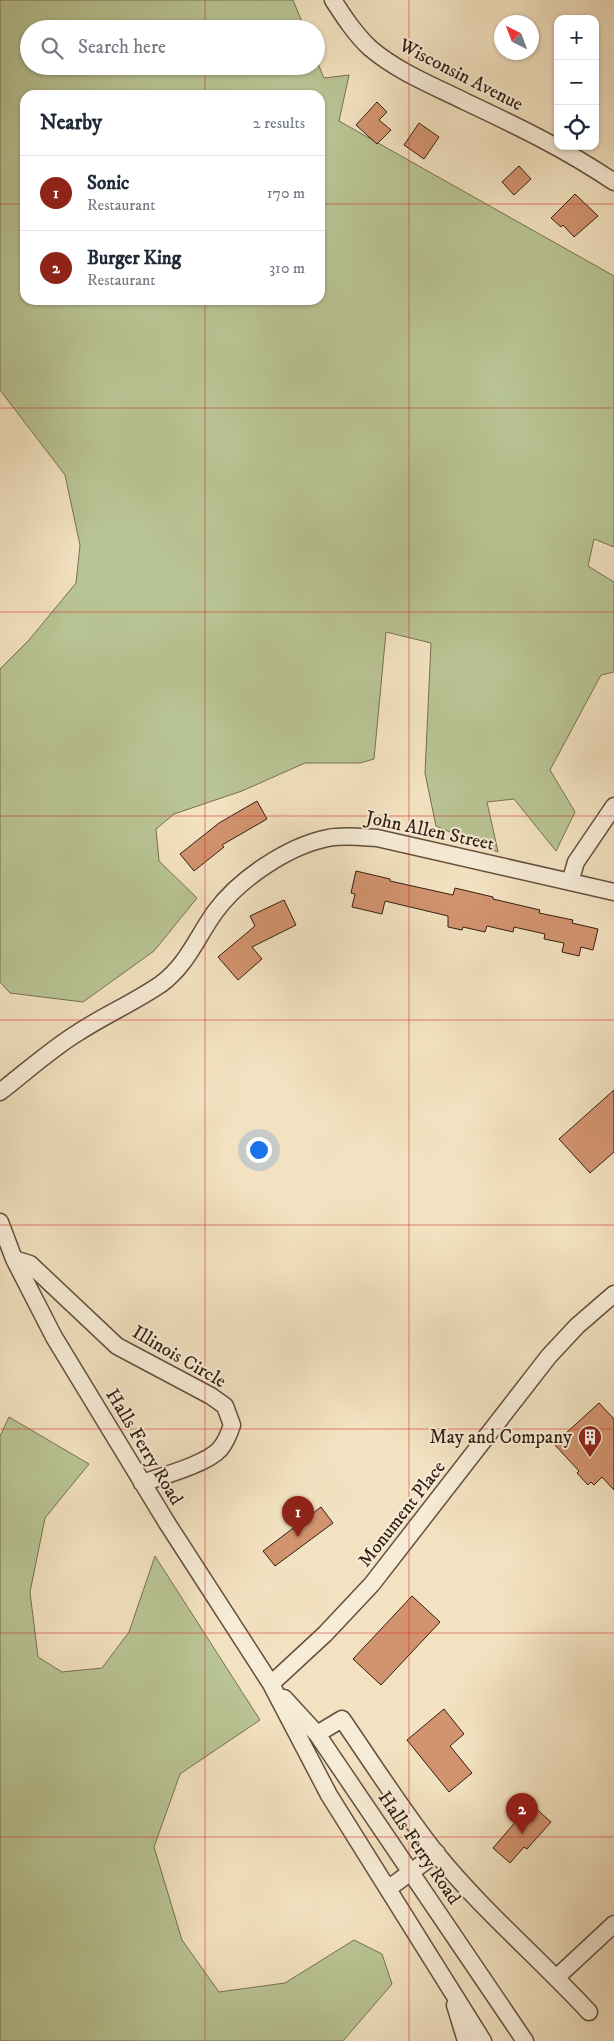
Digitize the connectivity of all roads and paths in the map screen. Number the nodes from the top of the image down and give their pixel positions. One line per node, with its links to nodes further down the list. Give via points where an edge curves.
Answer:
1 (333, 0): 2 (street, Wisconsin Avenue, via 355,32 390,63 530,133)
2 (614, 182)
3 (614, 806): 4 (street, via 576,862)
4 (570, 882): 5 (street, John Allen Street); 6 (street, John Allen Street, via 377,838 328,838 302,846 252,875 233,892 215,912 183,964 161,984 77,1033)
5 (614, 892)
6 (0, 1092)
7 (0, 1222): 8 (street, Halls Ferry Road)
8 (14, 1259): 10 (street, Halls Ferry Road, via 54,1337); 10 (street, Illinois Circle, via 30,1264 117,1346 225,1406 232,1425 219,1450 197,1463)
9 (614, 1294): 11 (street, Monument Place, via 549,1356 372,1584)
10 (142, 1483): 11 (street, Halls Ferry Road)
11 (271, 1684): 12 (street, Halls Ferry Road); 15 (street, Halls Ferry Road, via 329,1795)
12 (317, 1734): 13 (street, via 342,1719); 14 (street, Halls Ferry Road)
13 (437, 1853): 14 (street); 17 (street, via 469,1890)
14 (411, 1873): 15 (street); 22 (street, Halls Ferry Road)
15 (389, 1888): 18 (street, Halls Ferry Road)
16 (614, 1924): 17 (street)
17 (557, 1977): 19 (street)
18 (450, 1988): 20 (street); 21 (street, Halls Ferry Road)
19 (589, 2012)
20 (466, 2041)
21 (483, 2041)
22 (525, 2041)

